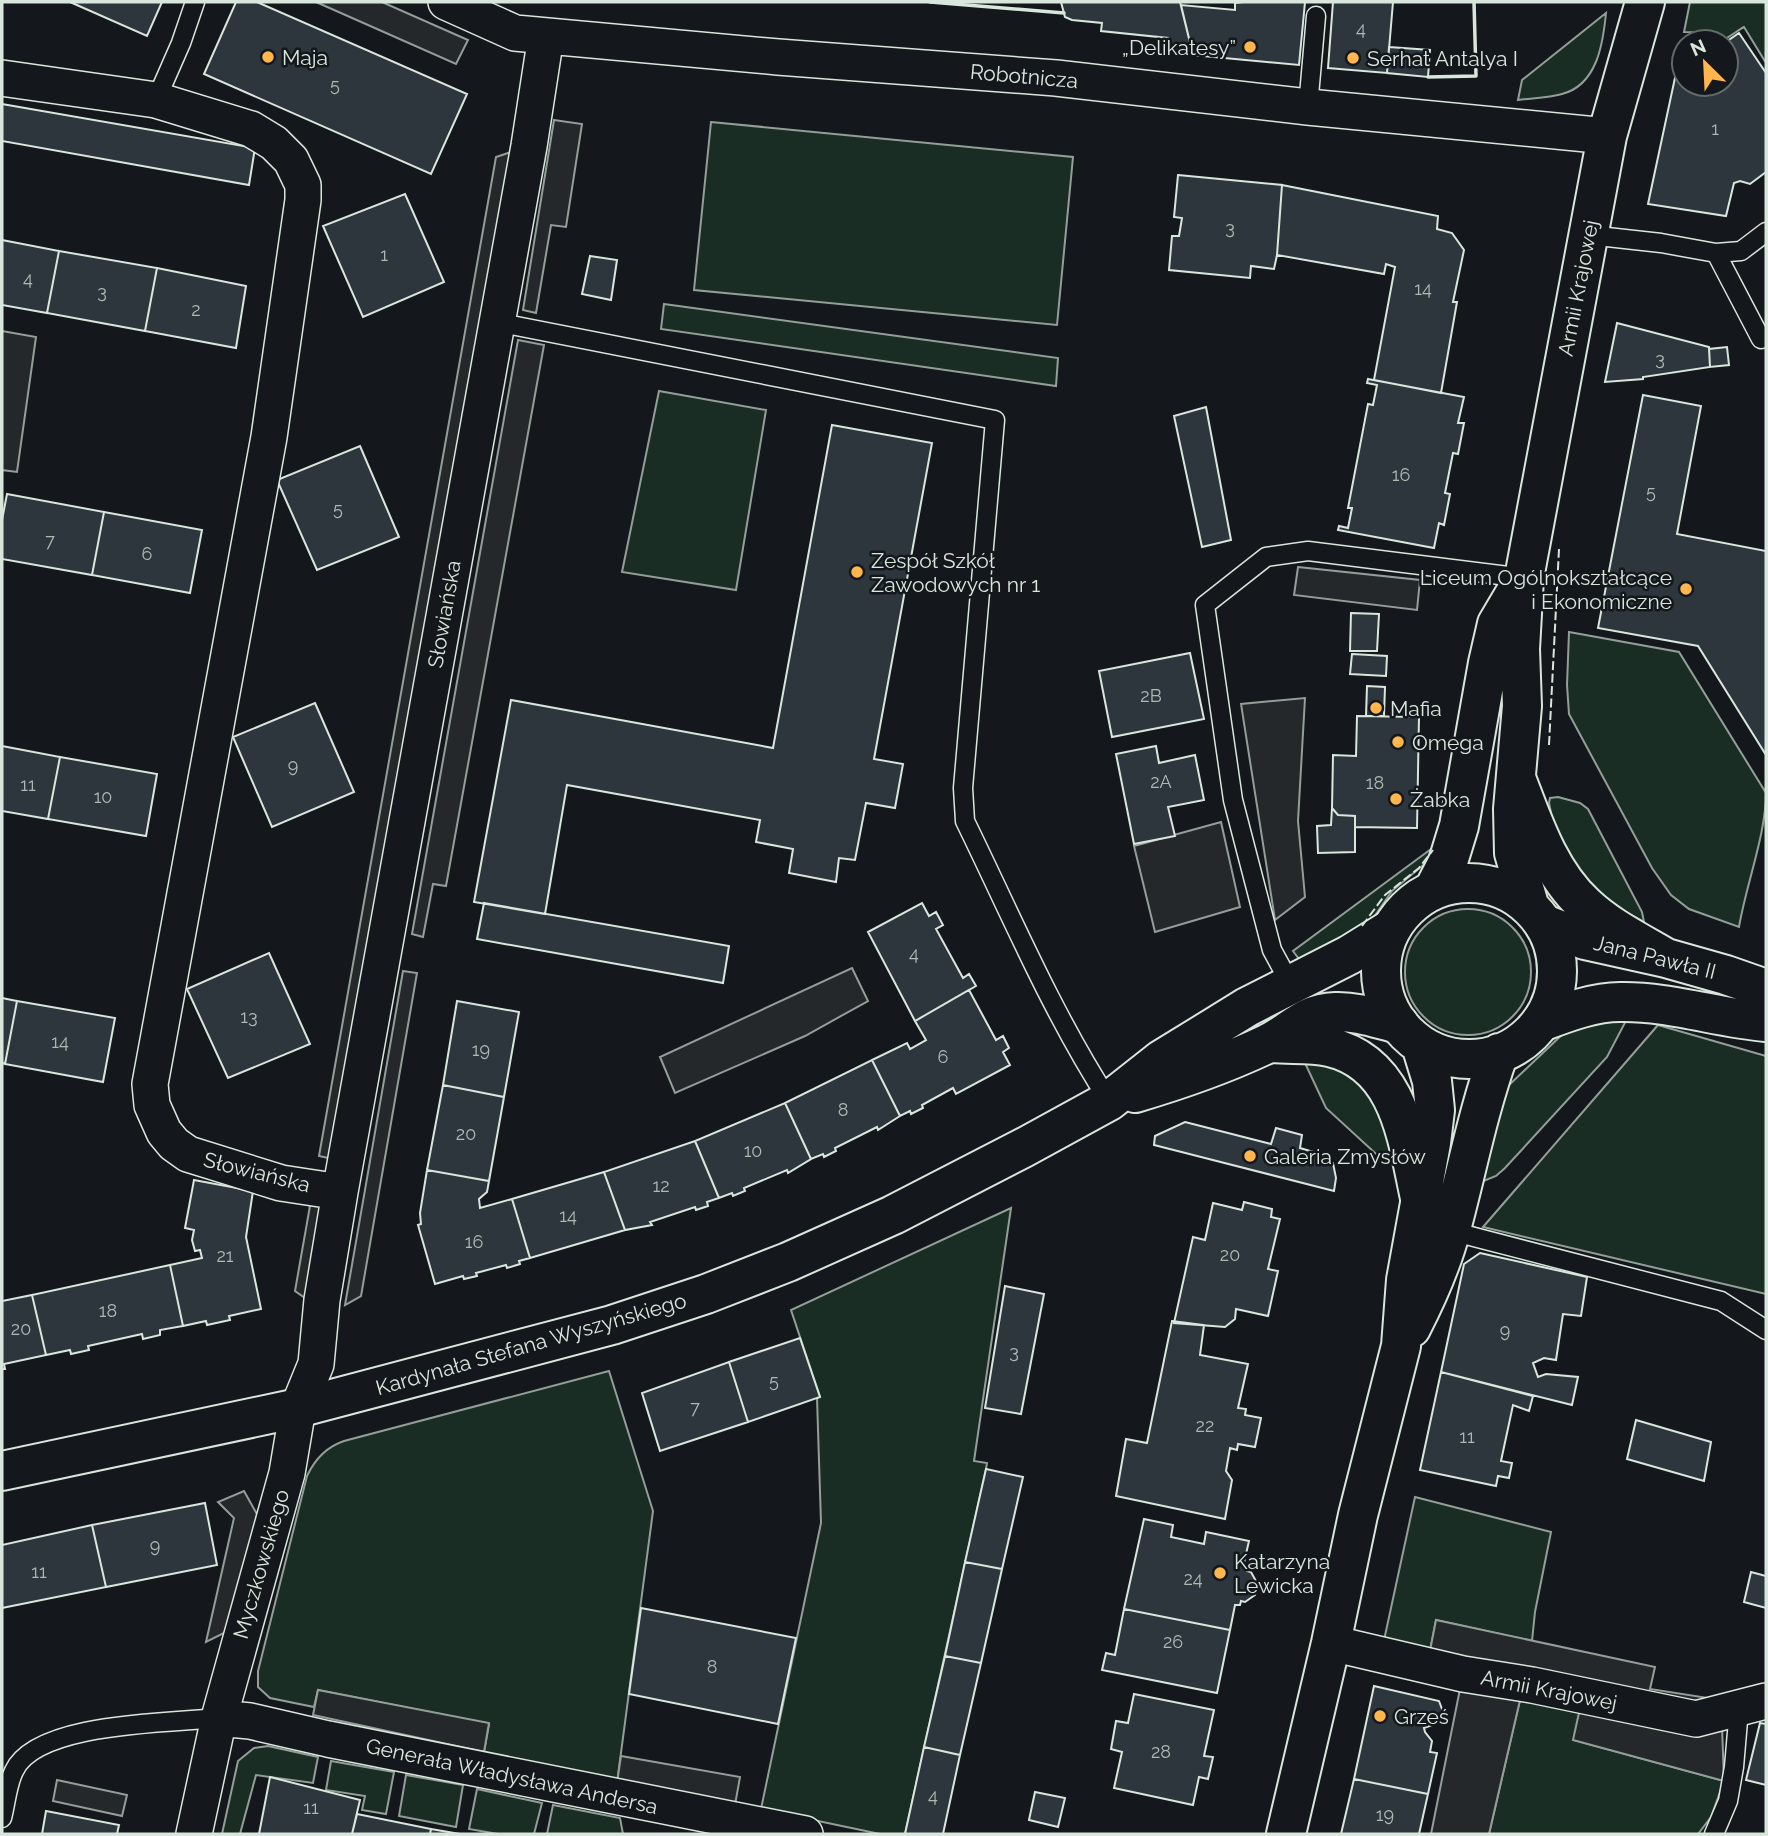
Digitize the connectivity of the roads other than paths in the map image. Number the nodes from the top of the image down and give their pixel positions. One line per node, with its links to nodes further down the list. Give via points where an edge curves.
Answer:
1 (195, 2): 7 (lane)
2 (446, 2): 5 (street, Robotnicza, via 515,33)
3 (1645, 2): 9 (main road, Armii Krajowej)
4 (1316, 16): 8 (lane)
5 (546, 36): 8 (street, Robotnicza, via 1044,77); 13 (street, Słowiańska)
6 (2, 78): 7 (street)
7 (156, 100): 29 (street, Słowiańska, via 251,129 274,144 291,160 303,185 303,200 270,437 150,1084 152,1105 164,1132 188,1154 281,1183)
8 (1308, 107): 9 (street, Robotnicza)
9 (1607, 136): 11 (main road, Armii Krajowej)
10 (1766, 232): 12 (lane, via 1741,251)
11 (1589, 234): 12 (lane); 15 (main road, Armii Krajowej)
12 (1716, 253): 14 (lane)
13 (496, 322): 28 (lane, via 995,419 963,788 965,821 1058,1011); 29 (street, Słowiańska)
14 (1761, 339)
15 (1524, 578): 16 (main road, Armii Krajowej); 17 (main road, Armii Krajowej, via 1497,624 1459,826); 21 (lane, via 1308,551 1266,556 1205,605 1233,800 1272,950)
16 (1516, 778): 18 (main road, Armii Krajowej, via 1514,853); 20 (main road, via 1537,833 1567,886 1595,914)
17 (1434, 889): 18 (main road, via 1484,883 1508,891); 19 (main road, via 1417,899)
18 (1536, 915): 20 (main road, Jana Pawła II, via 1585,940); 23 (main road, via 1555,953 1556,984)
19 (1391, 929): 21 (main road, Kardynała Stefana Wyszyńskiego); 25 (main road, via 1382,953 1381,978 1387,1003)
20 (1666, 958): 22 (main road, Jana Pawła II)
21 (1290, 983): 28 (main road, Kardynała Stefana Wyszyńskiego, via 1161,1060)
22 (1766, 989)
23 (1541, 1022): 24 (main road, Jana Pawła II, via 1618,1002); 27 (main road, via 1522,1041)
24 (1766, 1022)
25 (1410, 1034): 26 (main road, Kardynała Stefana Wyszyńskiego, via 1357,1014 1333,1012 1306,1018); 27 (main road, via 1439,1054 1479,1058); 30 (main road, via 1432,1082 1435,1110)
26 (1270, 1043): 28 (main road, Kardynała Stefana Wyszyńskiego); 30 (main road, via 1329,1047 1351,1055 1378,1075 1404,1123)
27 (1499, 1053): 31 (main road)
28 (1109, 1101): 34 (main road, Kardynała Stefana Wyszyńskiego, via 893,1215 706,1294 612,1325)
29 (340, 1192): 34 (street, Słowiańska, via 316,1364)
30 (1420, 1198): 33 (main road, via 1406,1280)
31 (1451, 1231): 32 (lane, via 1721,1301); 33 (main road)
32 (1766, 1330)
33 (1402, 1346): 36 (main road, via 1358,1515)
34 (298, 1408): 35 (main road, Kardynała Stefana Wyszyńskiego); 38 (street, Myczkowskiego, via 287,1473)
35 (2, 1471)
36 (1331, 1643): 37 (street, Armii Krajowej, via 1463,1674 1696,1718); 42 (main road)
37 (1753, 1705): 43 (lane, via 1728,1801)
38 (219, 1718): 39 (lane, via 103,1729 56,1739 31,1750 14,1769); 40 (street, Myczkowskiego); 41 (street, Generała Władysława Andersa)
39 (2, 1818)
40 (194, 1834)
41 (806, 1834)
42 (1286, 1834)
43 (1714, 1834)

